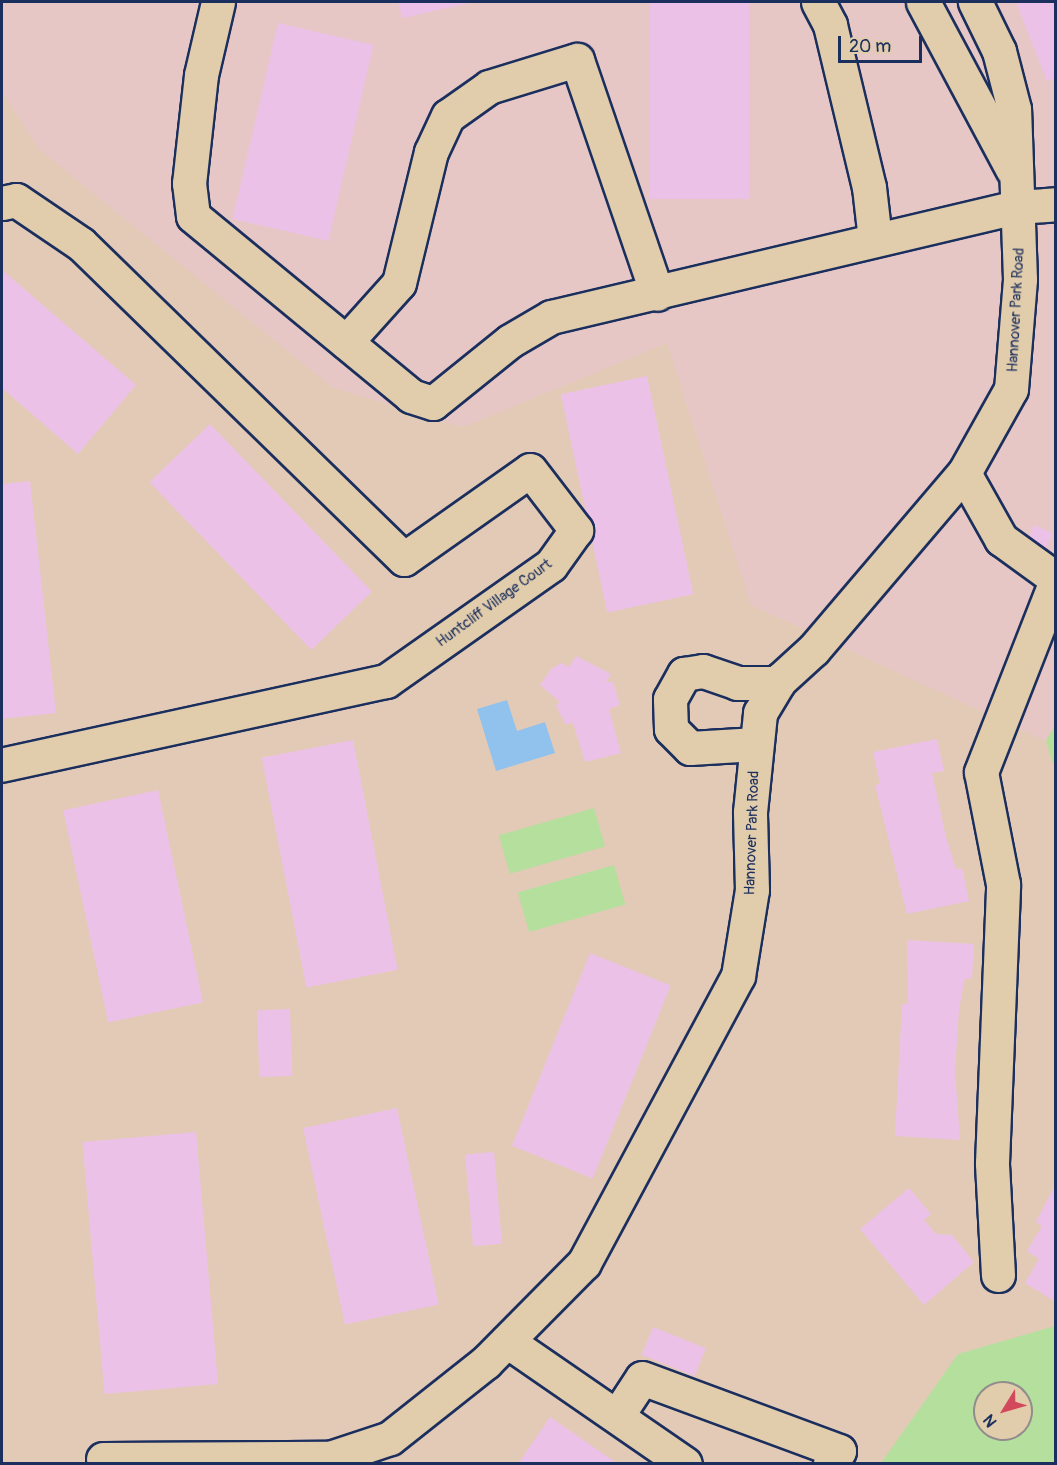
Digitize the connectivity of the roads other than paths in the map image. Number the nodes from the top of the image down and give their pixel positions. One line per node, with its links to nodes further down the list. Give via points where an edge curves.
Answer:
1 (218, 2): 11 (street, via 201,75 189,183 193,216)
2 (818, 2): 9 (street, via 841,71 869,187)
3 (923, 2): 5 (street, Hannover Park Road)
4 (975, 2): 5 (street, Hannover Park Road, via 1008,79 1014,110)
5 (1012, 169): 8 (street, Hannover Park Road)
6 (2, 203): 16 (street, Huntcliff Village Court, via 16,200 81,244 404,559 530,470 576,531 551,565 386,681)
7 (1056, 204): 8 (street)
8 (1017, 207): 9 (street); 12 (street, Hannover Park Road, via 1020,279 1011,389)
9 (875, 240): 10 (street)
10 (657, 294): 11 (street, via 551,318 510,341 433,403 411,396); 11 (street, via 577,60 489,87 448,116 431,152 399,283)
11 (346, 342)
12 (964, 473): 13 (street, via 1001,539); 14 (street, Hannover Park Road, via 814,649)
13 (1056, 580): 17 (street, via 981,772 1003,884 992,1163)
14 (778, 683): 15 (street, Hannover Park Road, via 760,713); 15 (street, via 737,683 684,674 670,699 671,729 690,748)
15 (756, 744): 18 (street, Hannover Park Road, via 750,812 752,890 738,976 584,1263)
16 (2, 765)
17 (998, 1275)
18 (497, 1352): 19 (street); 20 (street, Hannover Park Road, via 390,1438 330,1458)
19 (617, 1416): 21 (street); 22 (street, via 642,1378 839,1451)
20 (103, 1459)
21 (686, 1464)
22 (830, 1464)

